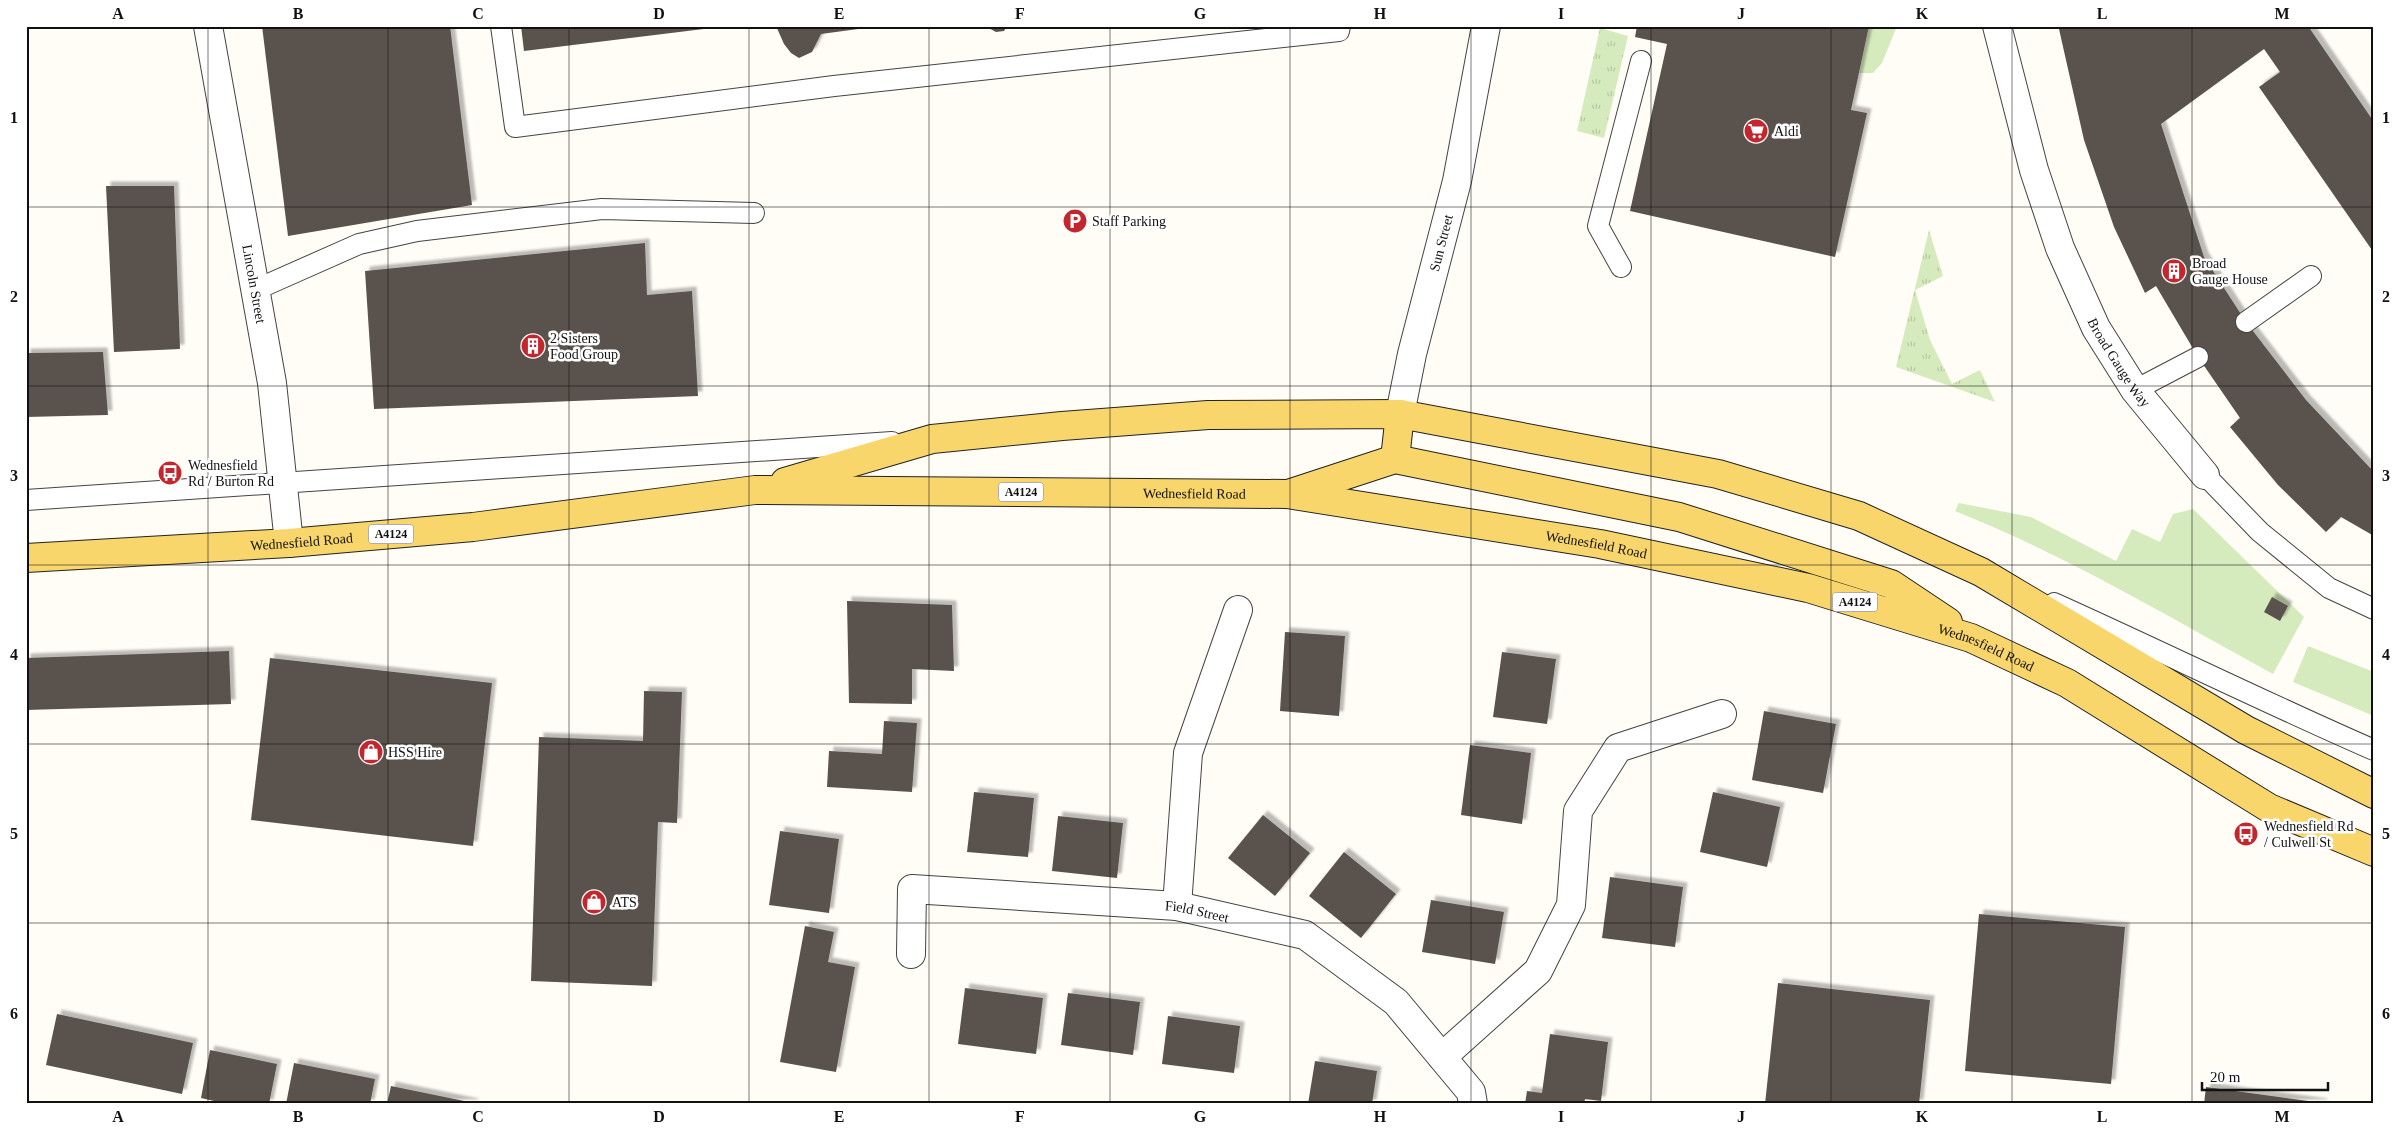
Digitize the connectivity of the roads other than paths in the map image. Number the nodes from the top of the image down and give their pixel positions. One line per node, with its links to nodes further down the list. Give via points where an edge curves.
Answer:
1 (208, 26): 10 (street, Lincoln Street)
2 (502, 26): 3 (lane, via 515,127 834,86 1339,31)
3 (1340, 26)
4 (1486, 26): 14 (street, Sun Street, via 1457,181 1412,354)
5 (1997, 26): 13 (street, Broad Gauge Way, via 2034,170 2060,248 2096,328)
6 (1640, 61): 8 (lane, via 1598,226)
7 (754, 212): 10 (lane, via 602,209 417,231 359,244)
8 (1621, 267)
9 (2311, 276): 11 (lane)
10 (255, 290): 18 (street, Lincoln Street, via 272,383)
11 (2246, 322)
12 (2198, 357): 13 (lane)
13 (2135, 390): 17 (street, Broad Gauge Way)
14 (1400, 414): 15 (main road, Wednesfield Road / A4124, via 1208,415); 16 (main road, Sun Street); 24 (main road, Wednesfield Road / A4124, via 1718,474 1859,516)
15 (932, 439): 18 (lane); 19 (main road, Wednesfield Road / A4124)
16 (1395, 459): 20 (main road); 27 (main road, via 1679,517 1891,584)
17 (2205, 475): 25 (lane, Broad Gauge Way, via 2260,532 2329,588)
18 (283, 480): 21 (lane); 22 (street, Lincoln Street)
19 (755, 490): 20 (main road, Wednesfield Road / A4124); 22 (main road, Wednesfield Road / A4124, via 473,527)
20 (1288, 494): 27 (main road, Wednesfield Road / A4124, via 1600,544 1808,588)
21 (26, 500)
22 (289, 543): 23 (main road, Wednesfield Road / A4124)
23 (26, 558)
24 (1981, 572): 29 (lane, Wednesfield Road / A4124, via 2147,644 2266,703); 30 (main road, Wednesfield Road / A4124, via 2246,730)
25 (2374, 609)
26 (1238, 610): 32 (street, via 1188,753)
27 (1972, 638): 31 (main road, Wednesfield Road / A4124, via 2067,683 2269,808)
28 (1722, 714): 34 (street, via 1618,748 1578,811 1571,905 1538,971)
29 (2374, 750)
30 (2374, 794)
31 (2374, 852)
32 (1177, 906): 33 (street, Field Street, via 912,889); 34 (street, Field Street, via 1305,935 1396,1002)
33 (911, 954)
34 (1442, 1057): 35 (street, Field Street, via 1471,1092)
35 (1473, 1104)

